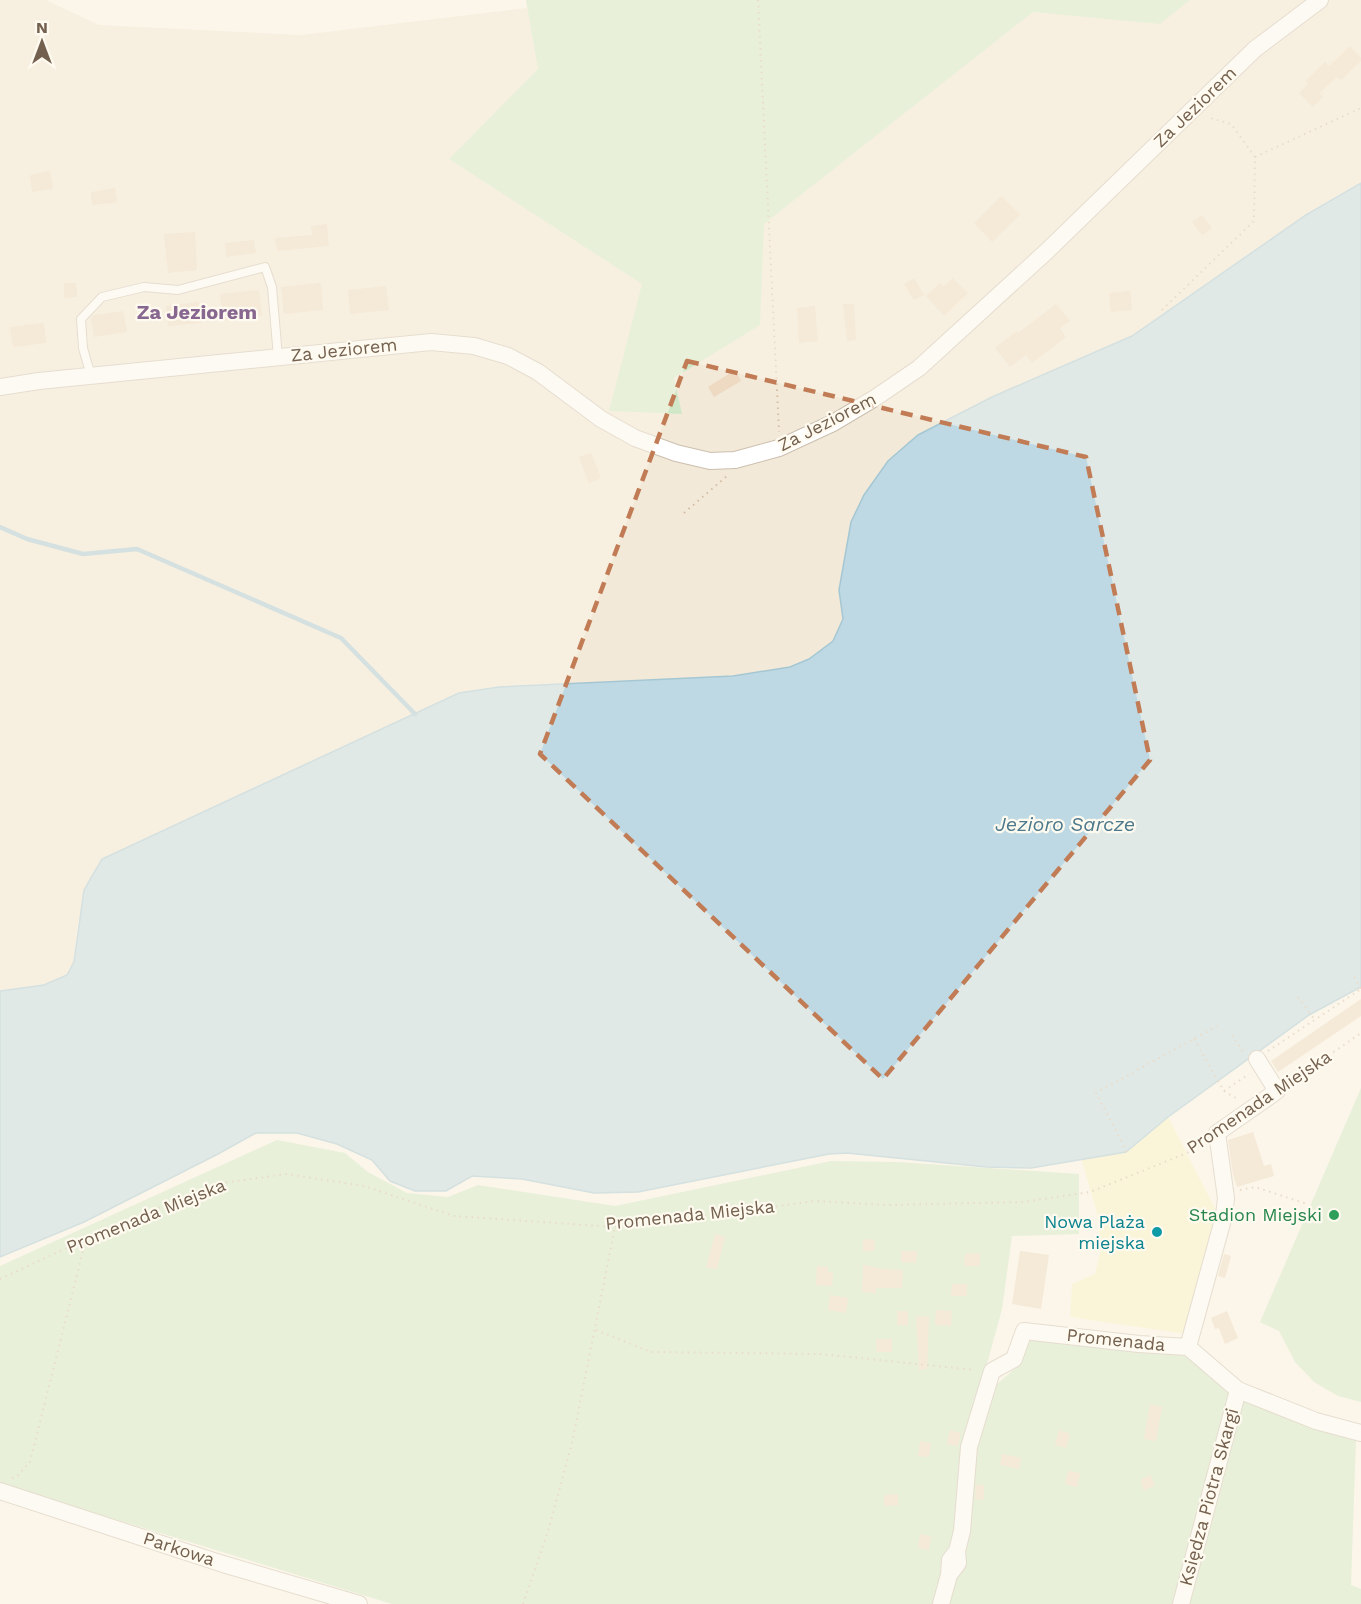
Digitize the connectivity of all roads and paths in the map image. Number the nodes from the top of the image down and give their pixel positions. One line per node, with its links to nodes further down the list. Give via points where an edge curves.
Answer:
1 (758, 0): 10 (path)
2 (1320, 0): 4 (street, Za Jeziorem, via 1255,49)
3 (1361, 108): 5 (path)
4 (1190, 111): 5 (path, via 1231,124); 10 (street, Za Jeziorem, via 919,368 850,413)
5 (1255, 157): 6 (path, via 1254,221)
6 (1162, 310)
7 (278, 357): 8 (street, Za Jeziorem); 8 (lane, via 272,287 265,267 178,290 144,287 102,297 81,319); 11 (street, Za Jeziorem, via 431,342 474,346 508,356 538,372 635,438 676,453)
8 (91, 376): 9 (street, Za Jeziorem)
9 (0, 387)
10 (779, 448): 11 (street, Za Jeziorem)
11 (735, 460): 12 (path, via 726,477)
12 (684, 513)
13 (1354, 977): 14 (path)
14 (1361, 989): 16 (path)
15 (1298, 997): 16 (path)
16 (1315, 1019): 20 (path)
17 (1217, 1026): 19 (path)
18 (1361, 1033): 22 (path, Promenada Miejska)
19 (1194, 1039): 21 (path); 25 (path, via 1096,1093)
20 (1259, 1062): 21 (path); 22 (street)
21 (1224, 1091): 23 (path)
22 (1277, 1091): 24 (street, Promenada Miejska)
23 (1242, 1101)
24 (1217, 1132): 26 (street, Promenada); 28 (path, Promenada Miejska, via 1187,1153 1090,1191 1023,1202 887,1205 814,1201)
25 (1127, 1152)
26 (1225, 1193): 27 (path, via 1255,1187); 32 (street, Promenada, via 1224,1216)
27 (1307, 1204)
28 (615, 1227): 29 (path, Promenada Miejska, via 454,1216 364,1186 286,1174 222,1183); 31 (path)
29 (86, 1239): 30 (path, Promenada Miejska); 36 (path, via 30,1462)
30 (0, 1279)
31 (596, 1330): 33 (path, via 651,1352 821,1354); 38 (path, via 572,1443)
32 (1188, 1347): 33 (street, Promenada, via 1024,1331 1014,1359); 34 (street, Księdza Piotra Skargi)
33 (992, 1371): 39 (street, via 969,1447 958,1563 949,1575)
34 (1238, 1390): 35 (street, Księdza Piotra Skargi, via 1316,1421); 40 (street, Księdza Piotra Skargi)
35 (1361, 1433)
36 (4, 1485): 37 (street, Parkowa, via 223,1564)
37 (359, 1604)
38 (523, 1604)
39 (942, 1604)
40 (1181, 1604)

